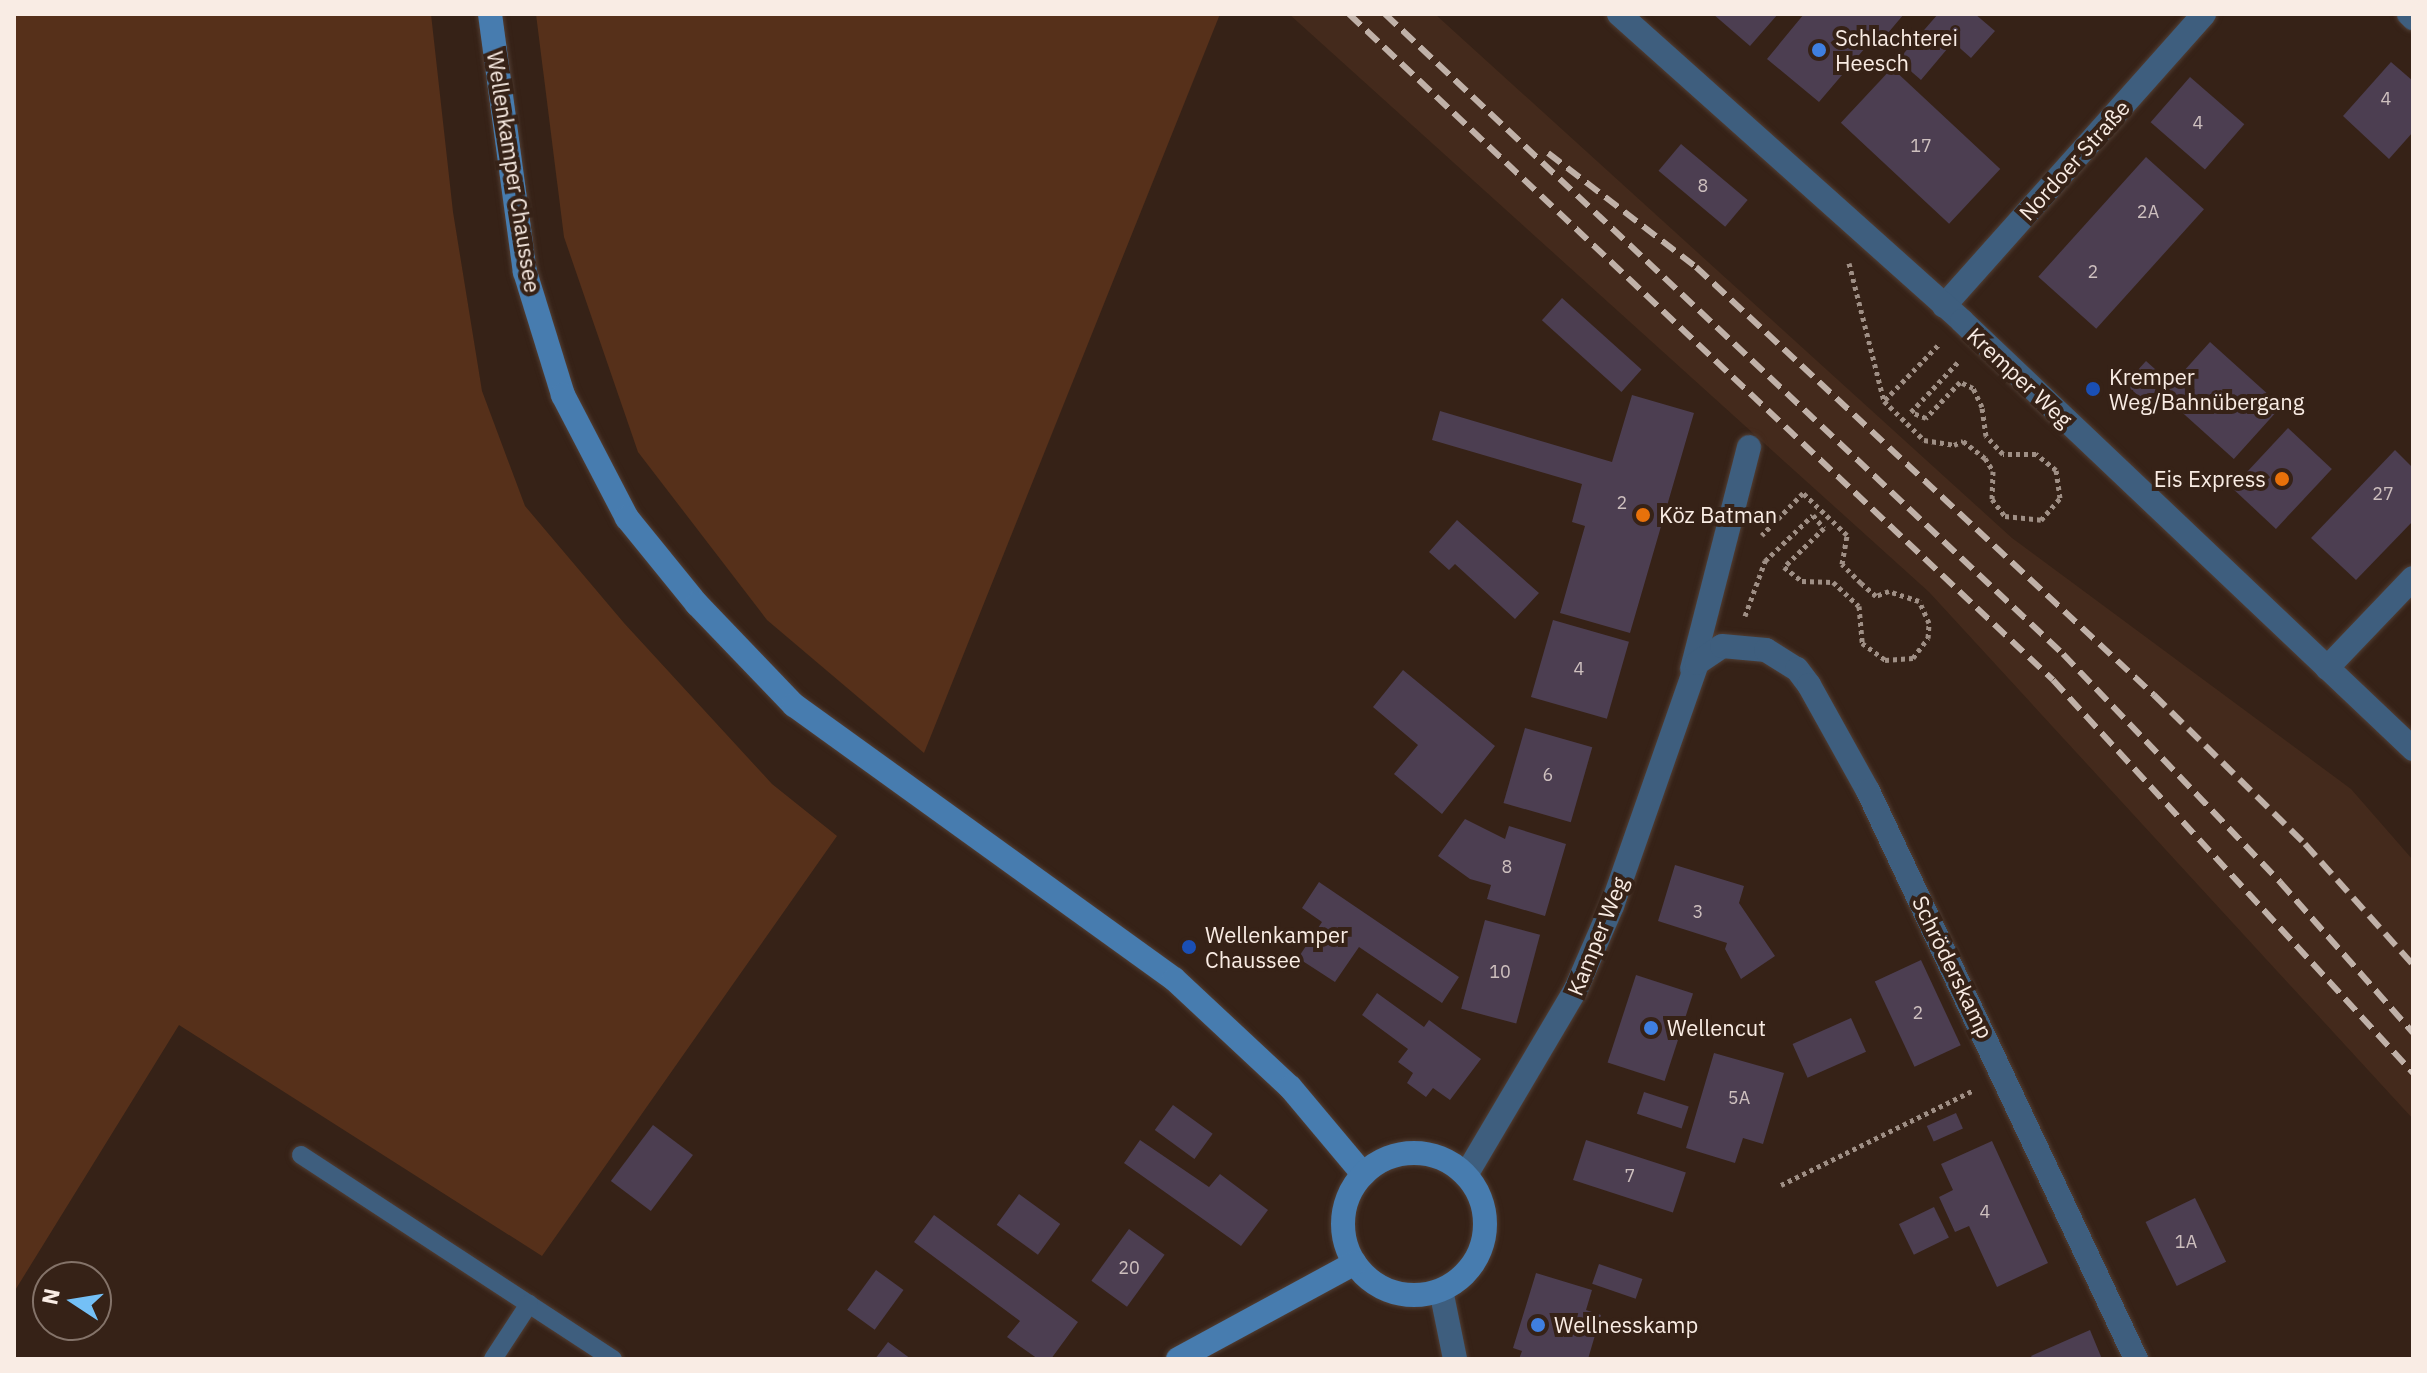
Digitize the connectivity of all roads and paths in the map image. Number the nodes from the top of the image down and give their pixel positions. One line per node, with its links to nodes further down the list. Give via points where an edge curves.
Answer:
1 (490, 14): 18 (main road, Wellenkamper Chaussee, via 525,272 563,395 627,518 697,604 794,705 1174,979 1290,1087)
2 (2204, 14): 5 (street, Nordoer Straße)
3 (1629, 17): 4 (street, Kremper Weg)
4 (1843, 213): 5 (street, Kremper Weg); 7 (path, via 1851,281)
5 (1953, 314): 7 (path); 13 (street, Kremper Weg)
6 (1958, 362): 7 (path, via 1911,412 1926,418 1960,382 1973,388 1986,436 2003,454 2036,454 2056,470 2060,498 2041,520 2005,516 1992,499 1993,471 1985,458 1963,441 1954,445 1924,440)
7 (1884, 401)
8 (1749, 447): 14 (street, Kamper Weg)
9 (1803, 493): 11 (path, via 1847,535 1842,564 1861,583 1876,596 1889,591 1919,601 1929,623 1928,638 1913,658 1885,660 1862,643 1859,606 1833,582 1802,581 1784,567 1824,528 1813,515 1765,561)
10 (2413, 578): 13 (street)
11 (1735, 645): 12 (street, Schröderskamp); 16 (street, Schröderskamp, via 1778,655 1809,685 1868,791)
12 (1709, 652): 14 (street, Kamper Weg)
13 (2327, 668): 15 (street, Kremper Weg)
14 (1690, 678): 19 (street, Kamper Weg, via 1621,880 1576,989)
15 (2413, 749)
16 (2004, 1075): 20 (path); 28 (street, Schröderskamp)
17 (301, 1155): 23 (lane)
18 (1363, 1174): 19 (main road, via 1378,1162 1416,1152 1437,1156); 21 (main road, via 1347,1201 1343,1222)
19 (1466, 1175): 22 (main road, via 1482,1202 1485,1236 1469,1269)
20 (1781, 1185)
21 (1355, 1263): 22 (main road, via 1367,1278 1393,1292 1417,1296); 26 (main road)
22 (1441, 1290): 27 (street)
23 (529, 1304): 24 (lane); 25 (lane)
24 (493, 1359)
25 (613, 1359)
26 (1178, 1359)
27 (1455, 1359)
28 (2136, 1359)

